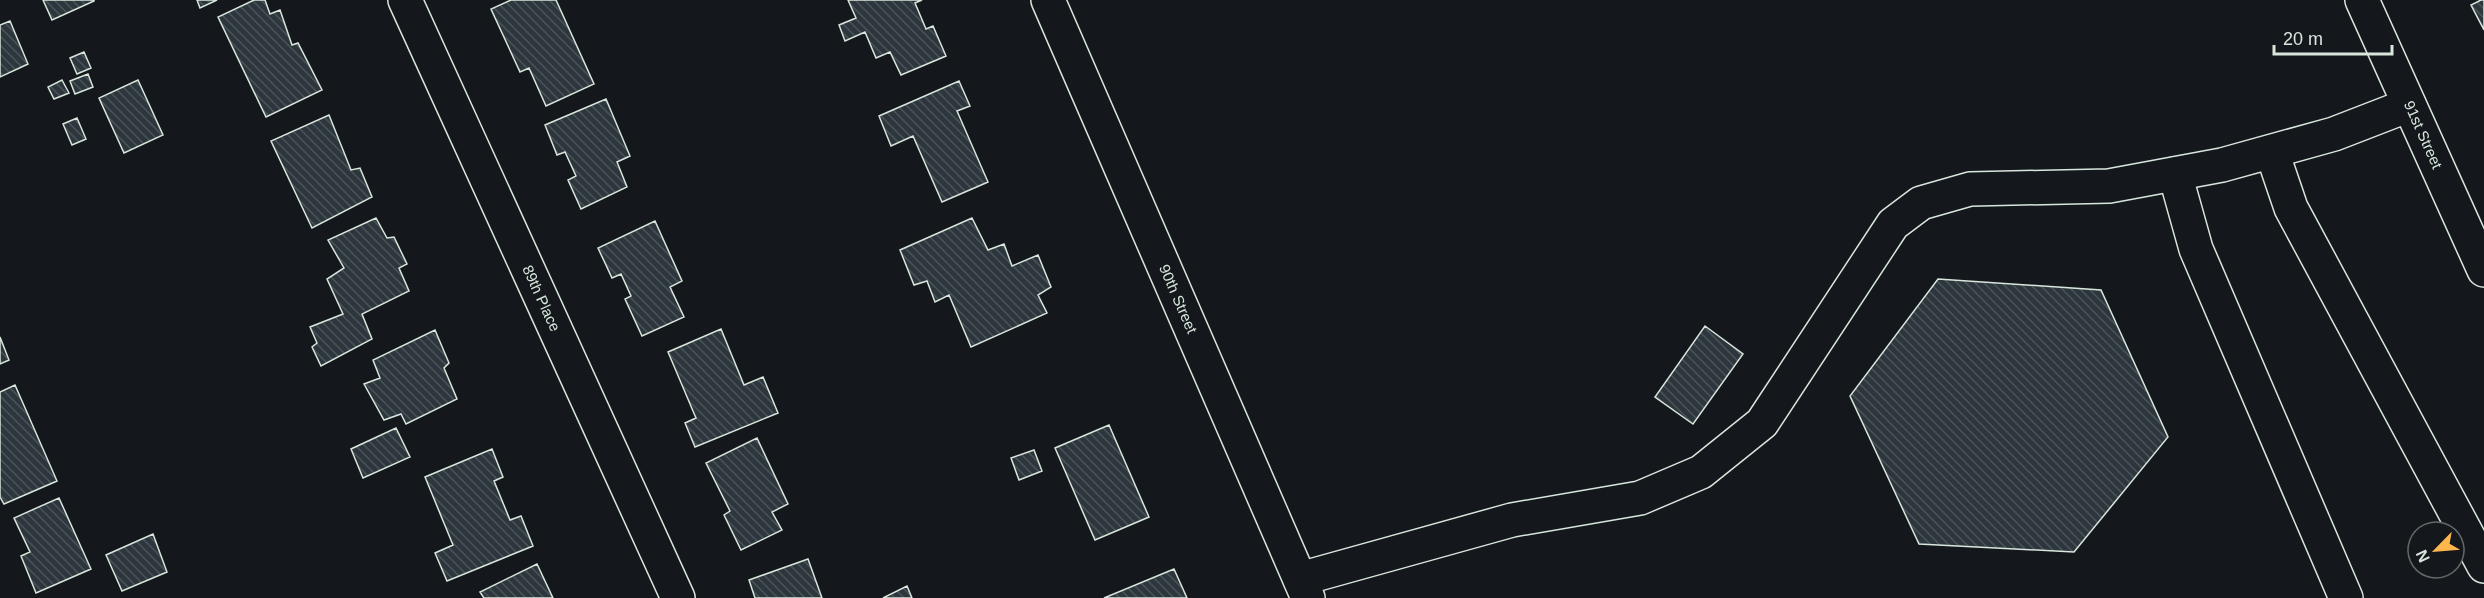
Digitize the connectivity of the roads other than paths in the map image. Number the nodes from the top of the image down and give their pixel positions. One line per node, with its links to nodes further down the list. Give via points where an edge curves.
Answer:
1 (405, 0): 10 (street, 89th Place)
2 (1048, 0): 9 (street, 90th Street)
3 (2362, 0): 4 (street, 91st Street)
4 (2409, 105): 5 (street, via 2334,134); 7 (street, 91st Street)
5 (2272, 152): 6 (street); 8 (street, via 2291,208)
6 (2175, 174): 9 (street, via 2109,186 1970,189 1921,203 1893,224 1762,423 1701,472 1640,498 1512,520); 11 (street, via 2196,249)
7 (2484, 270)
8 (2483, 562)
9 (1304, 588)
10 (678, 598)
11 (2346, 598)

